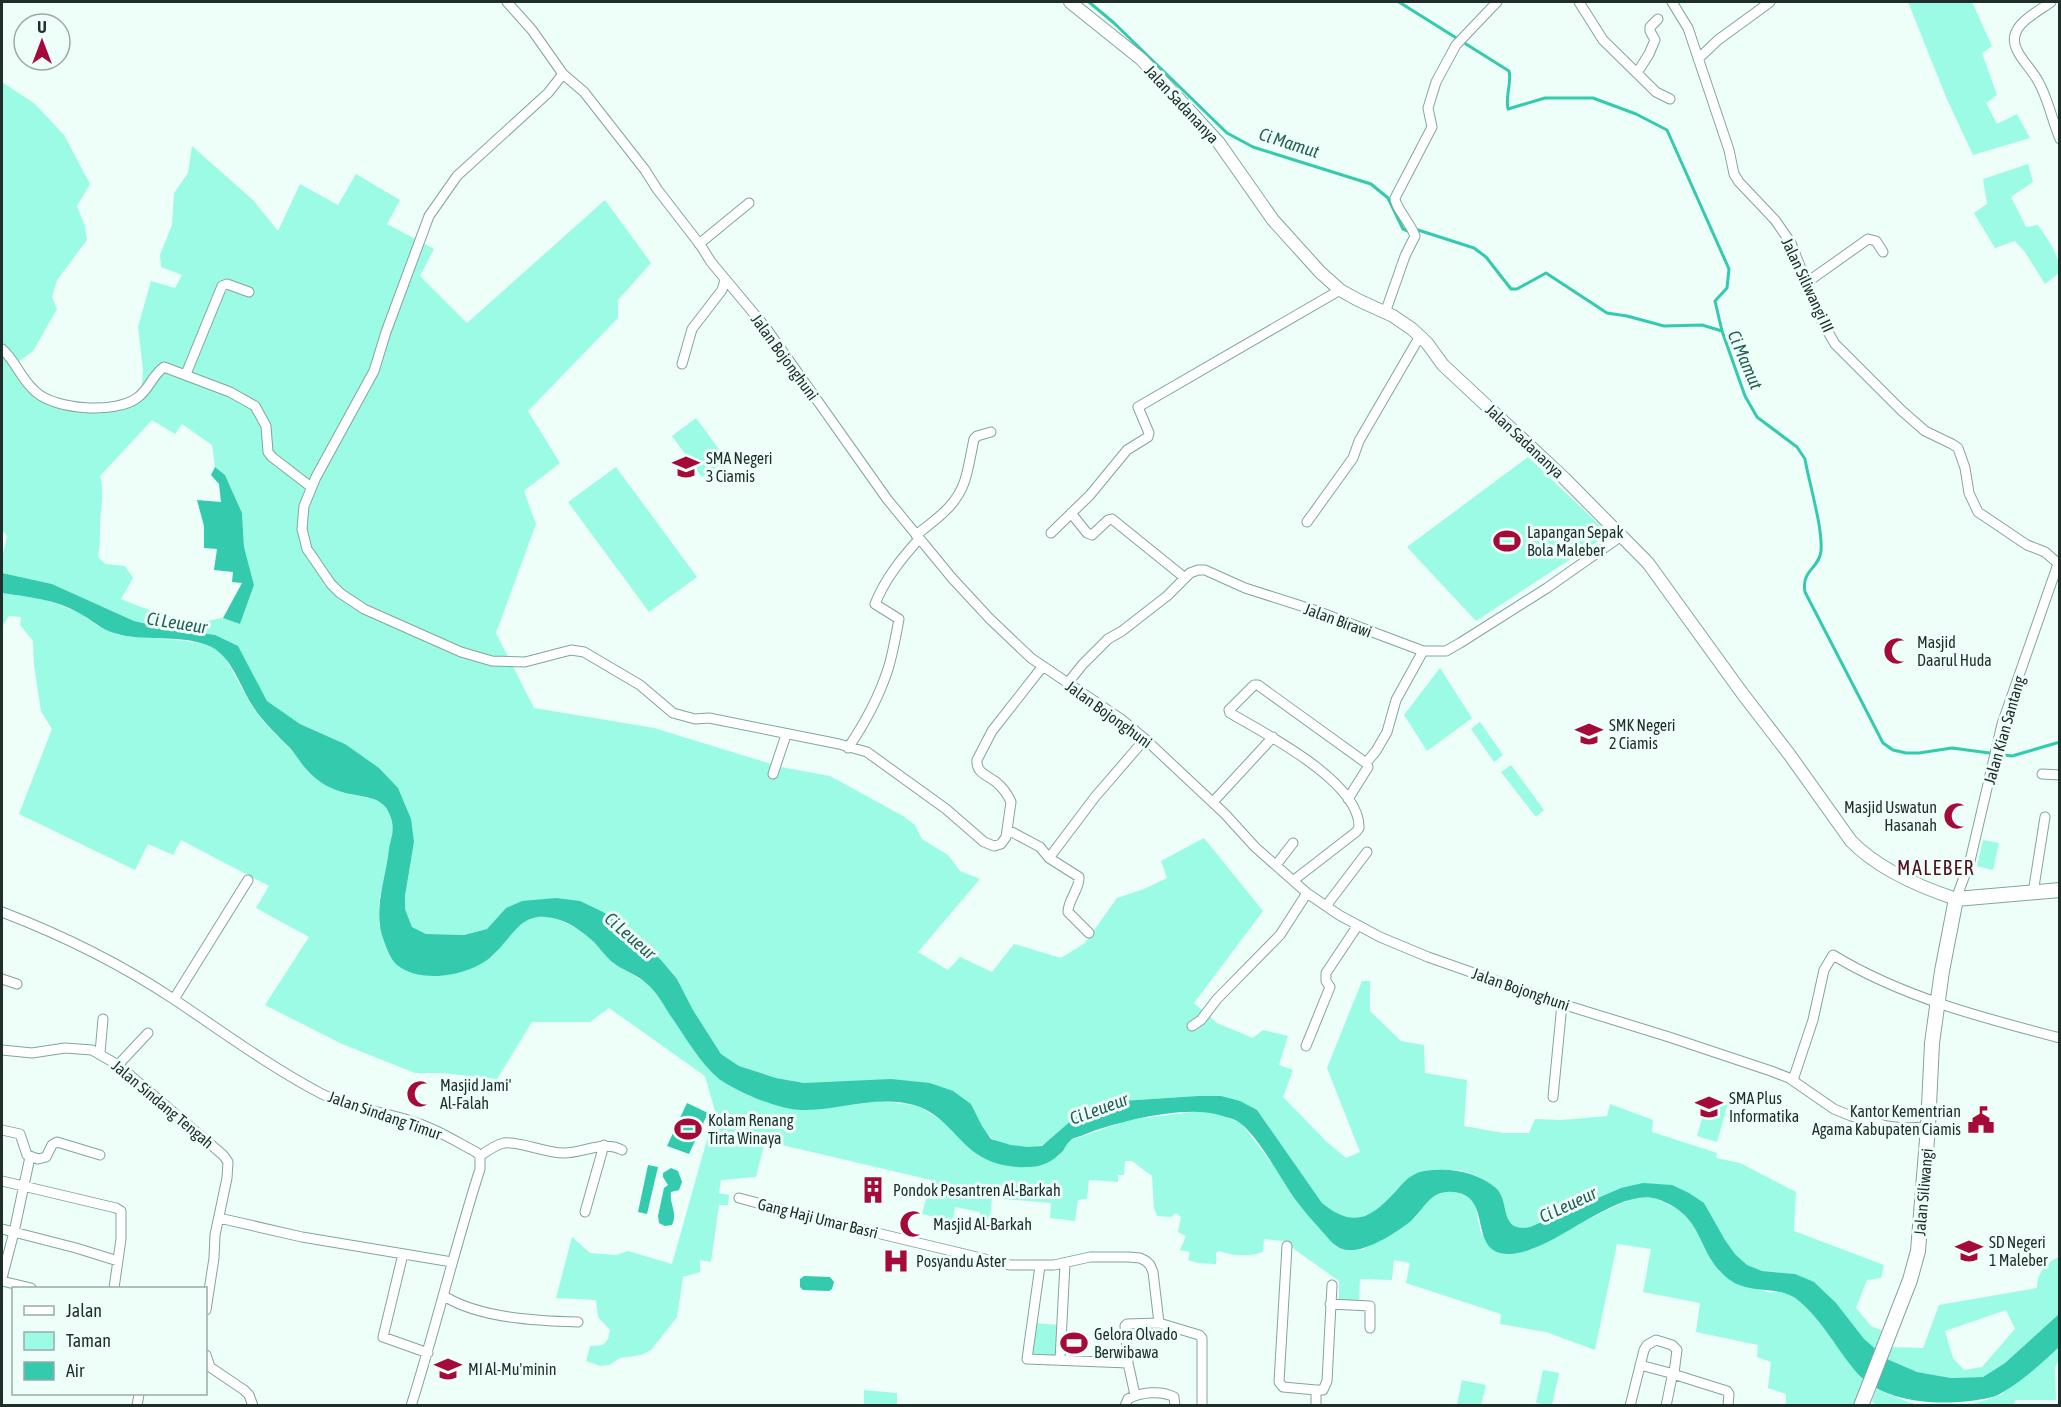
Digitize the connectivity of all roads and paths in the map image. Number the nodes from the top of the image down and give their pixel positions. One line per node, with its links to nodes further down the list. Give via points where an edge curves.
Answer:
1 (507, 2): 11 (street, Jalan Bojonghuni)
2 (1070, 2): 19 (street, Jalan Sadananya, via 1157,75 1219,143 1273,220)
3 (1497, 2): 21 (street, via 1460,40 1431,94 1431,129 1395,198 1414,238)
4 (1579, 2): 10 (street, via 1603,40)
5 (1672, 2): 9 (street, Jalan Siliwangi III, via 1688,28)
6 (1770, 2): 9 (street)
7 (2051, 2): 13 (street, via 2023,21 2014,37 2016,49 2039,82)
8 (1658, 19): 10 (street, via 1650,27 1655,40)
9 (1698, 59): 18 (street, Jalan Siliwangi III, via 1734,174 1776,220 1791,243)
10 (1637, 73): 12 (street, via 1660,95)
11 (564, 74): 15 (street, Jalan Bojonghuni, via 584,92); 27 (street, via 457,176 429,216 374,371)
12 (1670, 99)
13 (2060, 139)
14 (749, 203): 15 (street)
15 (699, 244): 17 (street, Jalan Bojonghuni)
16 (1883, 252): 18 (street, via 1876,241 1868,239)
17 (725, 279): 24 (street, via 722,290 692,329); 32 (street, Jalan Bojonghuni, via 766,328)
18 (1806, 283): 33 (street, Jalan Siliwangi III, via 1835,344 1925,431 1958,448 1978,512 2027,545 2045,552)
19 (1340, 290): 21 (street, Jalan Sadananya); 28 (street, via 1137,407 1148,437 1127,450)
20 (249, 292): 25 (street, via 227,284 222,286)
21 (1385, 313): 22 (street, Jalan Sadananya)
22 (1420, 336): 29 (street, via 1353,458); 31 (street, Jalan Sadananya, via 1443,365)
23 (2, 349): 25 (street, via 36,393 82,407 119,406 137,399 164,367)
24 (681, 364)
25 (186, 374): 27 (street, via 255,406 266,426 268,452)
26 (991, 432): 32 (street, via 975,437 958,496)
27 (311, 487): 38 (street, via 302,518 307,549 340,593 364,609 461,652 492,661 525,662 571,650 584,652 640,685 673,712)
28 (1071, 513): 30 (street); 34 (street, via 1092,535 1112,519)
29 (1306, 522)
30 (1051, 533)
31 (1621, 534): 35 (street, Jalan Birawi, via 1476,634 1446,651); 59 (street, Jalan Sadananya, via 1648,563 1851,841 1874,860 1930,890)
32 (917, 537): 36 (street, Jalan Bojonghuni, via 978,607); 41 (street, via 882,587 875,604 899,619 878,695)
33 (2059, 565): 59 (street, Jalan Kian Santang, via 2002,724 1970,861)
34 (1185, 578): 35 (street, Jalan Birawi, via 1205,570 1245,588); 37 (street, via 1108,639)
35 (1424, 651): 42 (street, via 1396,700 1387,732)
36 (1043, 666): 37 (street, Jalan Bojonghuni); 49 (street, via 992,731 977,760 981,772 998,783 1011,802)
37 (1067, 684): 40 (street, Jalan Bojonghuni)
38 (786, 735): 41 (street); 43 (street)
39 (1272, 737): 42 (street, via 1230,714 1229,710 1254,685); 46 (street, via 1315,765); 47 (street)
40 (1145, 739): 47 (street, Jalan Bojonghuni); 52 (street)
41 (848, 748): 49 (street, via 867,752 984,842 999,845)
42 (1366, 763): 46 (street, via 1368,767)
43 (773, 774)
44 (2042, 774): 45 (street)
45 (2060, 775)
46 (1348, 799): 55 (street, via 1359,828)
47 (1213, 802): 53 (street, Jalan Bojonghuni)
48 (2045, 817): 58 (street)
49 (1008, 830): 52 (street, via 1040,847)
50 (1293, 843): 53 (street)
51 (1367, 852): 60 (street)
52 (1049, 858): 63 (street, via 1078,878 1068,912)
53 (1276, 865): 55 (street, Jalan Bojonghuni)
54 (248, 879): 68 (street)
55 (1294, 880): 57 (street, Jalan Bojonghuni)
56 (2060, 890): 58 (main road)
57 (1307, 893): 60 (street, Jalan Bojonghuni); 72 (street, via 1280,935)
58 (2033, 893): 59 (main road)
59 (1956, 898): 70 (main road, Jalan Siliwangi)
60 (1326, 906): 62 (street, Jalan Bojonghuni)
61 (2, 912): 68 (street, Jalan Sindang Timur, via 88,950)
62 (1358, 924): 69 (street, Jalan Bojonghuni, via 1428,957); 75 (street, via 1326,973 1330,987)
63 (1089, 933)
64 (1823, 950): 65 (street)
65 (1833, 956): 70 (street); 79 (street, via 1824,970)
66 (2, 979): 67 (street)
67 (16, 984)
68 (174, 999): 86 (street, Jalan Sindang Timur, via 265,1062 323,1095 436,1130)
69 (1562, 1004): 79 (street, Jalan Bojonghuni, via 1669,1036); 80 (street)
70 (1938, 1004): 74 (street); 81 (main road, Jalan Siliwangi)
71 (103, 1019): 77 (street)
72 (1192, 1026)
73 (148, 1033): 78 (street)
74 (2060, 1038)
75 (1306, 1046)
76 (2, 1050): 77 (street, Jalan Sindang Tengah, via 32,1053 65,1048)
77 (100, 1053): 78 (street, Jalan Sindang Tengah)
78 (118, 1065): 92 (street, Jalan Sindang Tengah, via 228,1162)
79 (1793, 1080): 81 (street, Jalan Bojonghuni, via 1834,1109 1851,1116 1887,1126)
80 (1553, 1097)
81 (1928, 1127): 119 (main road, Jalan Siliwangi, via 1917,1256)
82 (2, 1130): 87 (street, via 20,1134)
83 (604, 1145): 84 (street); 86 (street, via 565,1153 503,1143); 91 (street)
84 (622, 1150)
85 (100, 1155): 87 (street, via 57,1142 46,1157)
86 (480, 1156): 98 (street, via 480,1169)
87 (30, 1157): 89 (street)
88 (2, 1181): 89 (street)
89 (24, 1187): 94 (street); 97 (street, via 121,1211)
90 (738, 1198): 100 (street, Gang Haji Umar Basri, via 989,1261)
91 (585, 1212)
92 (219, 1218): 96 (street); 106 (street, Jalan Sindang Tengah)
93 (2, 1229): 94 (street)
94 (14, 1232): 97 (street); 101 (street)
95 (1287, 1246): 117 (street, via 1279,1382 1282,1387)
96 (403, 1254): 98 (street); 111 (street, via 383,1337)
97 (118, 1261): 104 (street)
98 (452, 1262): 105 (street)
99 (1065, 1263): 100 (street, Gang Haji Umar Basri); 109 (street, Gang Haji Umar Basri, via 1090,1257 1146,1261 1153,1272); 113 (street)
100 (1040, 1266): 113 (street, via 1027,1359)
101 (2, 1280): 103 (street)
102 (1332, 1285): 107 (street)
103 (27, 1287)
104 (114, 1287)
105 (444, 1296): 108 (street, via 490,1313); 111 (street)
106 (207, 1304)
107 (1330, 1304): 110 (street, via 1370,1306); 117 (street, via 1327,1381 1323,1390)
108 (578, 1322)
109 (1159, 1323): 114 (street, via 1125,1326); 124 (street, via 1202,1338)
110 (1370, 1328)
111 (428, 1353): 121 (street)
112 (207, 1358): 120 (street, via 210,1367 249,1395)
113 (1060, 1360): 114 (street)
114 (1128, 1363): 118 (street)
115 (1640, 1365): 116 (street); 116 (street, via 1647,1345 1660,1340 1677,1350); 126 (street)
116 (1674, 1374): 127 (street); 128 (street, via 1727,1391)
117 (1316, 1390): 125 (street)
118 (1135, 1395): 122 (street); 123 (street, via 1171,1395)
119 (1863, 1401)
120 (253, 1406)
121 (411, 1406)
122 (1125, 1406)
123 (1175, 1406)
124 (1202, 1406)
125 (1316, 1406)
126 (1630, 1406)
127 (1666, 1406)
128 (1728, 1406)

